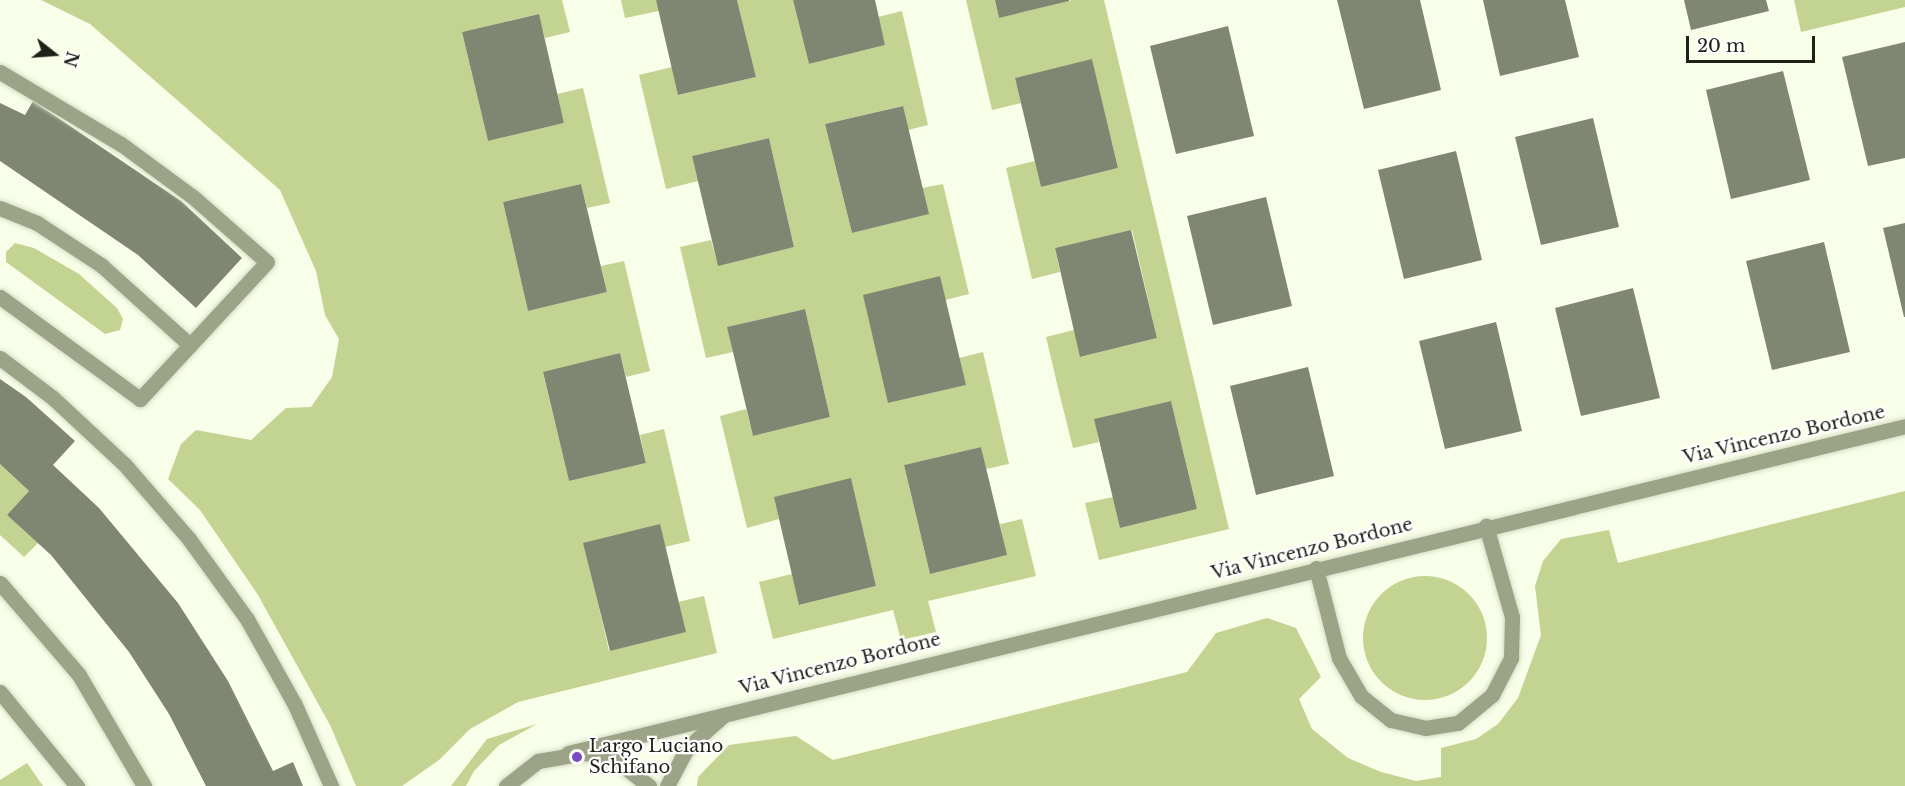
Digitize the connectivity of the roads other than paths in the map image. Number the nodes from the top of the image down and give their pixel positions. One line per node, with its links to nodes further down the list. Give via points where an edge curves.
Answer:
1 (0, 72): 4 (street, via 121,144 193,197 267,262)
2 (0, 208): 4 (street, via 38,222 101,265)
3 (0, 297): 4 (street, via 140,399)
4 (190, 345)
5 (0, 358): 15 (street, via 53,398 125,465 189,539 247,620 295,705)
6 (1905, 426): 7 (street, Via Vincenzo Bordone)
7 (1486, 526): 8 (street, Via Vincenzo Bordone); 8 (street, via 1512,617 1511,657 1492,695 1458,723 1425,728 1391,720 1361,696 1339,658)
8 (1316, 568): 11 (street, Via Vincenzo Bordone)
9 (0, 583): 14 (street, via 79,675)
10 (0, 692): 13 (street)
11 (728, 711): 12 (street, Via Vincenzo Bordone); 18 (street, via 687,748)
12 (568, 753): 16 (street, Via Vincenzo Bordone, via 538,761); 17 (street, via 617,761)
13 (77, 786)
14 (144, 786)
15 (331, 786)
16 (506, 786)
17 (650, 786)
18 (667, 786)

